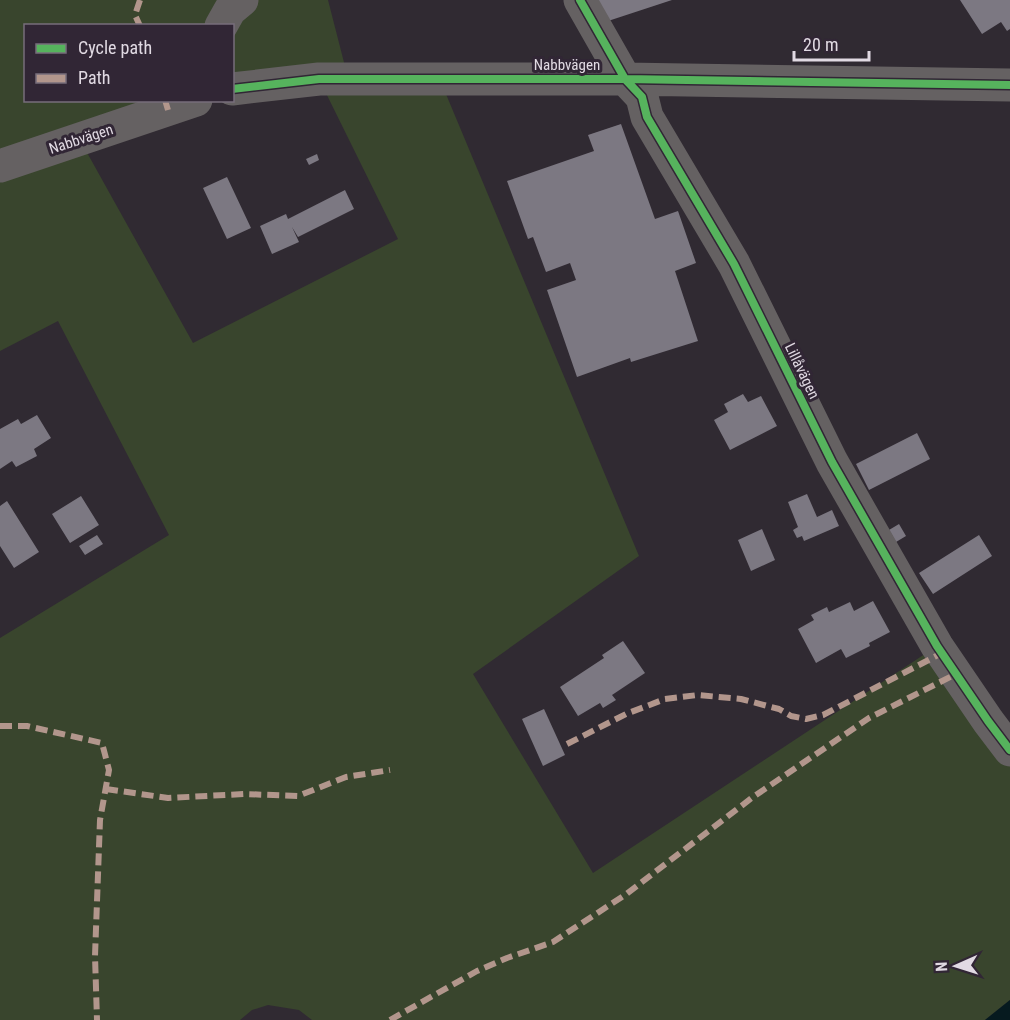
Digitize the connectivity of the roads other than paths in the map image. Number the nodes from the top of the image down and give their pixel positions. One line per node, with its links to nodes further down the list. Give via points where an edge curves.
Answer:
1 (242, 0): 3 (street)
2 (580, 0): 4 (street, Lillåvägen)
3 (222, 24)
4 (625, 79): 5 (street, Nabbvägen); 6 (street, Nabbvägen, via 319,79); 9 (street, Lillåvägen, via 642,97 647,117 734,264 832,462 937,646)
5 (1010, 85)
6 (234, 89)
7 (190, 102): 8 (street, Nabbvägen)
8 (0, 166)
9 (1010, 750)

